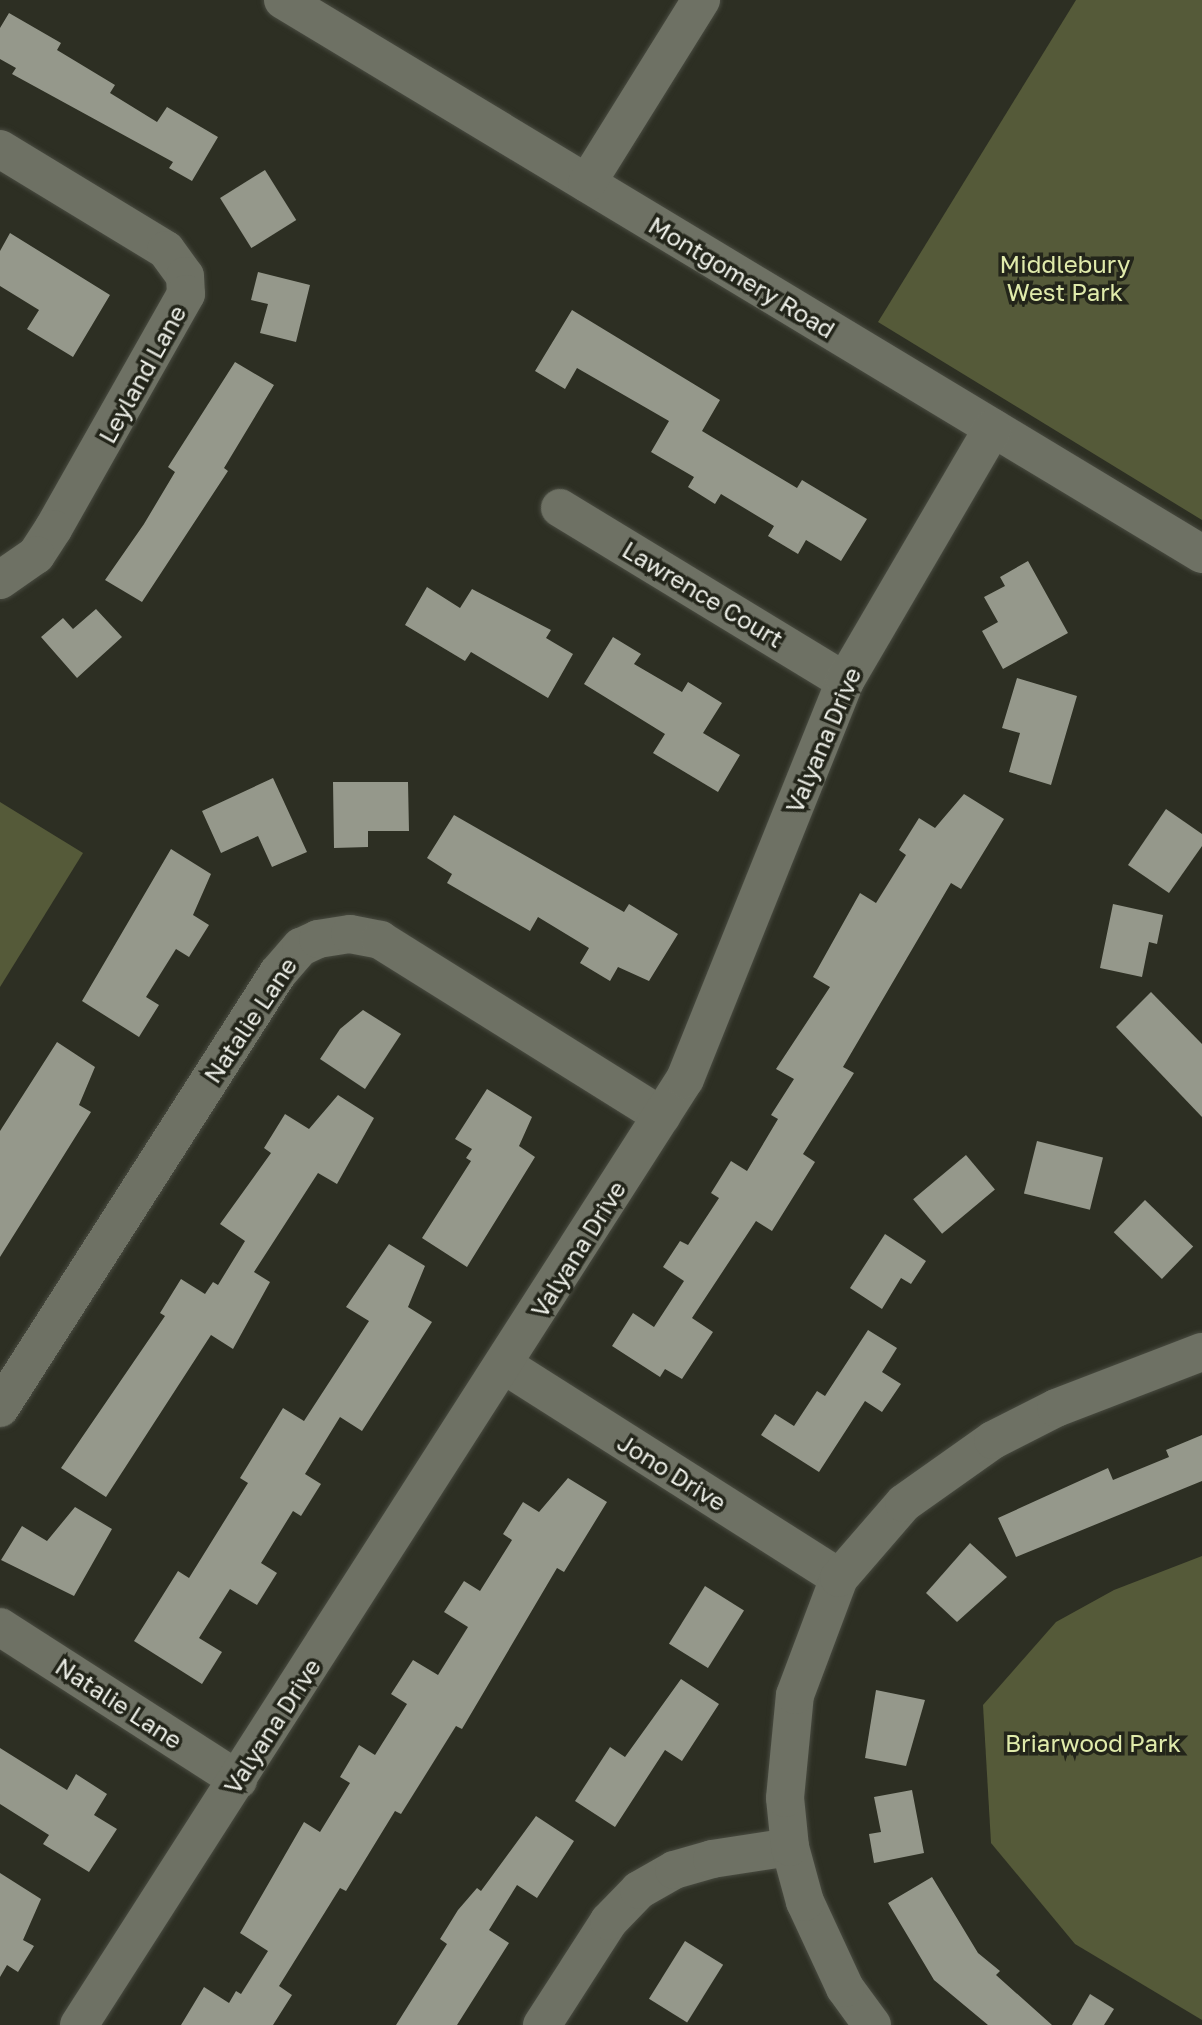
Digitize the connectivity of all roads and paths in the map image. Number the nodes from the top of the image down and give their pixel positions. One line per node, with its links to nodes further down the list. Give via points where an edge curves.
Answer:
1 (283, 0): 4 (street, Montgomery Road)
2 (701, 0): 4 (street)
3 (0, 149): 8 (street, Leyland Lane, via 166,250 185,276 186,294 36,555)
4 (587, 183): 5 (street, Montgomery Road)
5 (993, 428): 7 (street, Montgomery Road); 9 (street, Valyana Drive)
6 (560, 508): 9 (street, Lawrence Court)
7 (1202, 554)
8 (0, 580)
9 (845, 681): 10 (street, Valyana Drive, via 698,1050)
10 (662, 1116): 12 (street, Valyana Drive); 13 (street, Natalie Lane, via 380,940 350,934 318,939 301,947 278,973)
11 (1202, 1353): 14 (street, via 1056,1408 993,1440 904,1503)
12 (504, 1365): 14 (street, Jono Drive); 16 (street, Valyana Drive)
13 (0, 1408)
14 (839, 1578): 17 (street, via 795,1695 786,1746)
15 (0, 1627): 16 (street, Natalie Lane)
16 (238, 1780): 18 (street, Valyana Drive)
17 (790, 1847): 19 (street, via 712,1859 674,1870 639,1890 609,1921); 20 (street, via 823,1946)
18 (79, 2025)
19 (542, 2025)
20 (872, 2025)

